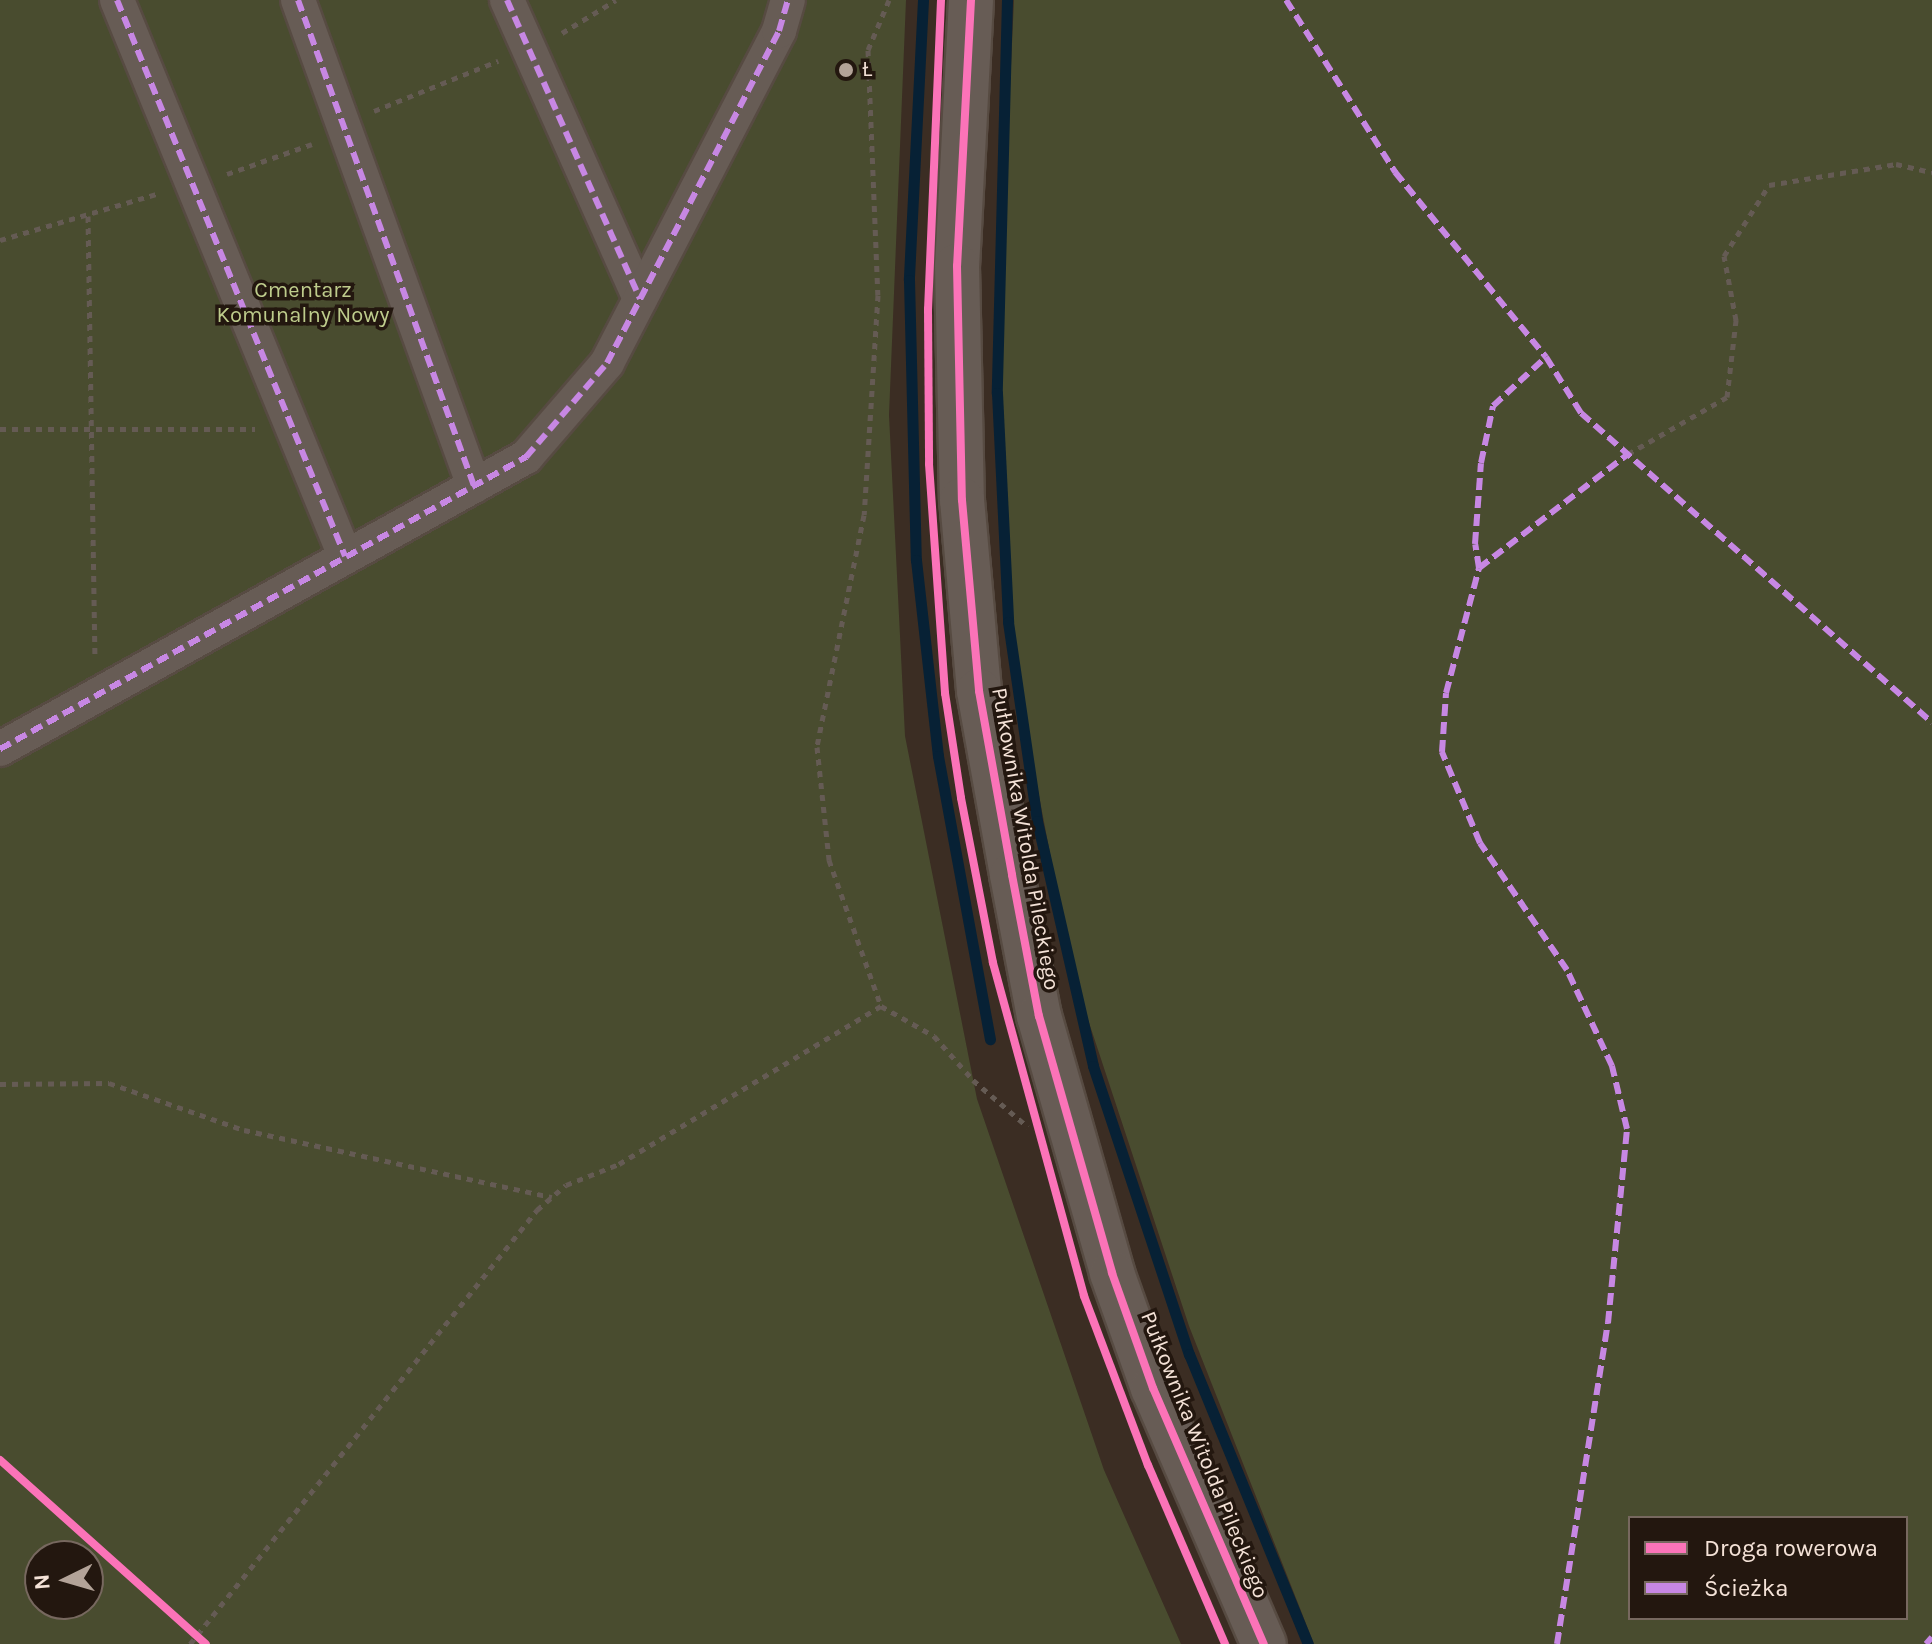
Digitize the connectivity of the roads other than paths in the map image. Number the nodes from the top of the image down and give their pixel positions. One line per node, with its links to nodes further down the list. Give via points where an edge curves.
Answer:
1 (117, 0): 8 (street)
2 (298, 0): 7 (street)
3 (507, 0): 6 (street)
4 (788, 0): 6 (street, via 779,31)
5 (971, 0): 10 (street, Pułkownika Witolda Pileckiego, via 957,266 962,500 979,691 1039,1016 1112,1273 1153,1388)
6 (640, 299): 7 (street, via 607,363 567,415 526,457)
7 (474, 486): 8 (street)
8 (345, 556): 9 (street)
9 (0, 749)
10 (1264, 1644)

